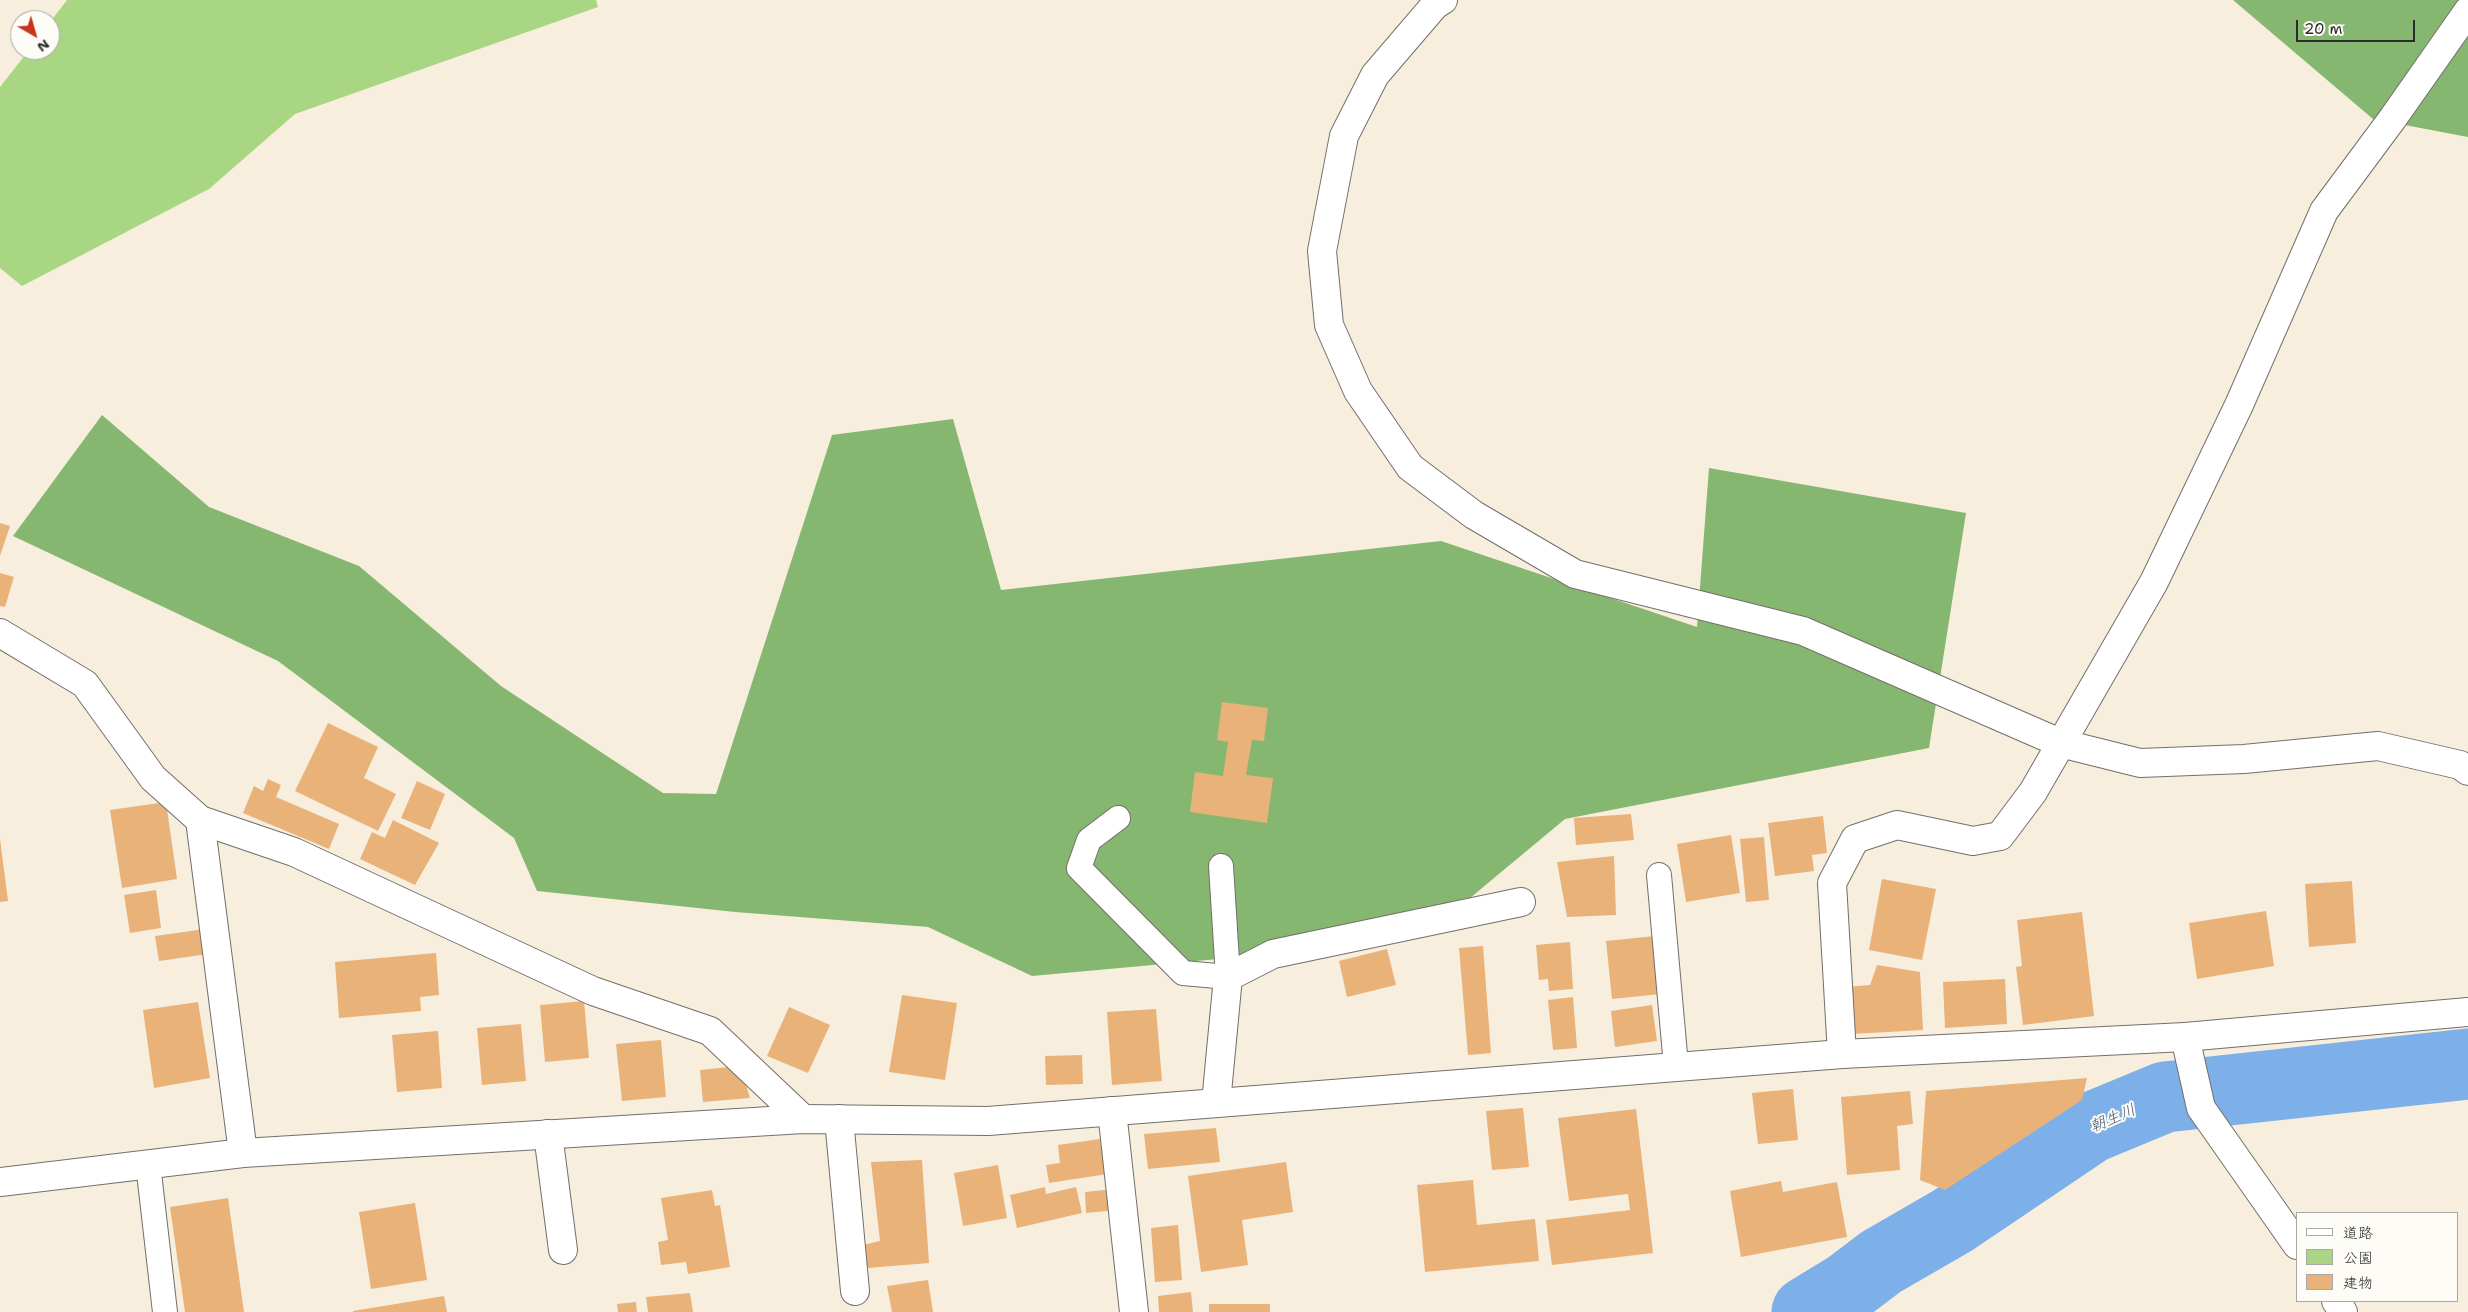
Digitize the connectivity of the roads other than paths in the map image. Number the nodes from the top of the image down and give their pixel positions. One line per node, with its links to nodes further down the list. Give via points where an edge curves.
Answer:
1 (1443, 0): 4 (street, via 1435,5 1375,75 1344,136 1322,251 1329,325 1358,391 1410,467 1474,515 1575,574 1803,631)
2 (2468, 11): 4 (street, via 2324,211 2239,404 2154,582)
3 (0, 633): 7 (street, via 85,684 152,778)
4 (2060, 743): 5 (street, via 2140,763 2244,759 2378,746 2460,765); 14 (street, via 2032,792 2000,836 1973,841 1897,825 1855,839 1832,883)
5 (2468, 771)
6 (1118, 818): 11 (lane, via 1089,840 1079,868 1183,973)
7 (200, 820): 18 (street, via 294,852 594,991 710,1031); 21 (street)
8 (1221, 866): 11 (lane)
9 (1659, 874): 15 (lane)
10 (1521, 902): 11 (street, via 1274,954)
11 (1228, 976): 16 (street)
12 (2468, 1012): 13 (street)
13 (2186, 1037): 14 (street); 24 (street, via 2201,1108)
14 (1842, 1054): 15 (street)
15 (1676, 1066): 16 (street)
16 (1216, 1103): 17 (street)
17 (1112, 1111): 19 (street, via 988,1121); 28 (street)
18 (803, 1119): 19 (street); 20 (street)
19 (839, 1119): 26 (street)
20 (548, 1134): 21 (street); 25 (street)
21 (243, 1153): 22 (street)
22 (148, 1164): 23 (street); 27 (lane)
23 (0, 1182)
24 (2296, 1244)
25 (563, 1250)
26 (856, 1290)
27 (165, 1312)
28 (1134, 1312)

